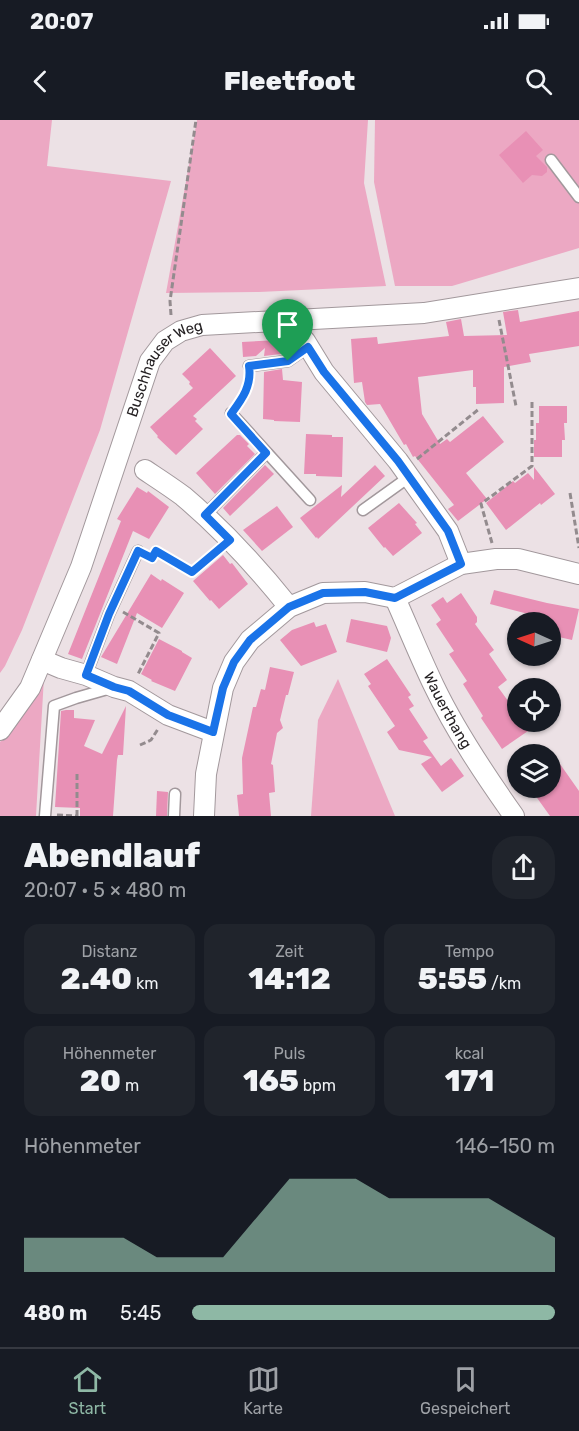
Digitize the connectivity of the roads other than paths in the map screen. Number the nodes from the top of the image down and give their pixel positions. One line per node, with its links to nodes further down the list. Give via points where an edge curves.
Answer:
1 (551, 159): 2 (lane)
2 (579, 196)
3 (579, 288): 18 (street, Buschhauser Weg, via 424,313 202,325 165,341 150,361 81,567)
4 (307, 344): 5 (lane, via 288,361); 9 (street, via 324,372)
5 (249, 366)
6 (231, 414): 7 (lane)
7 (266, 453): 10 (lane); 12 (lane)
8 (145, 470): 12 (street)
9 (406, 473): 11 (lane); 14 (street, via 448,531)
10 (310, 500)
11 (363, 510)
12 (205, 515): 17 (street)
13 (138, 551): 19 (lane)
14 (461, 564): 15 (street, via 518,559); 16 (street)
15 (579, 574)
16 (395, 598): 17 (street, via 365,592 323,593); 27 (street, Wauerthang, via 435,687)
17 (289, 607): 22 (street, via 250,640 234,662 223,688)
18 (42, 660): 19 (street); 21 (street, Buschhauser Weg, via 30,688)
19 (86, 675): 20 (street)
20 (122, 689): 22 (street, via 168,715); 24 (lane, via 54,706)
21 (0, 730)
22 (213, 732): 26 (street)
23 (175, 794): 25 (lane)
24 (45, 816)
25 (174, 816)
26 (204, 816)
27 (514, 816)

